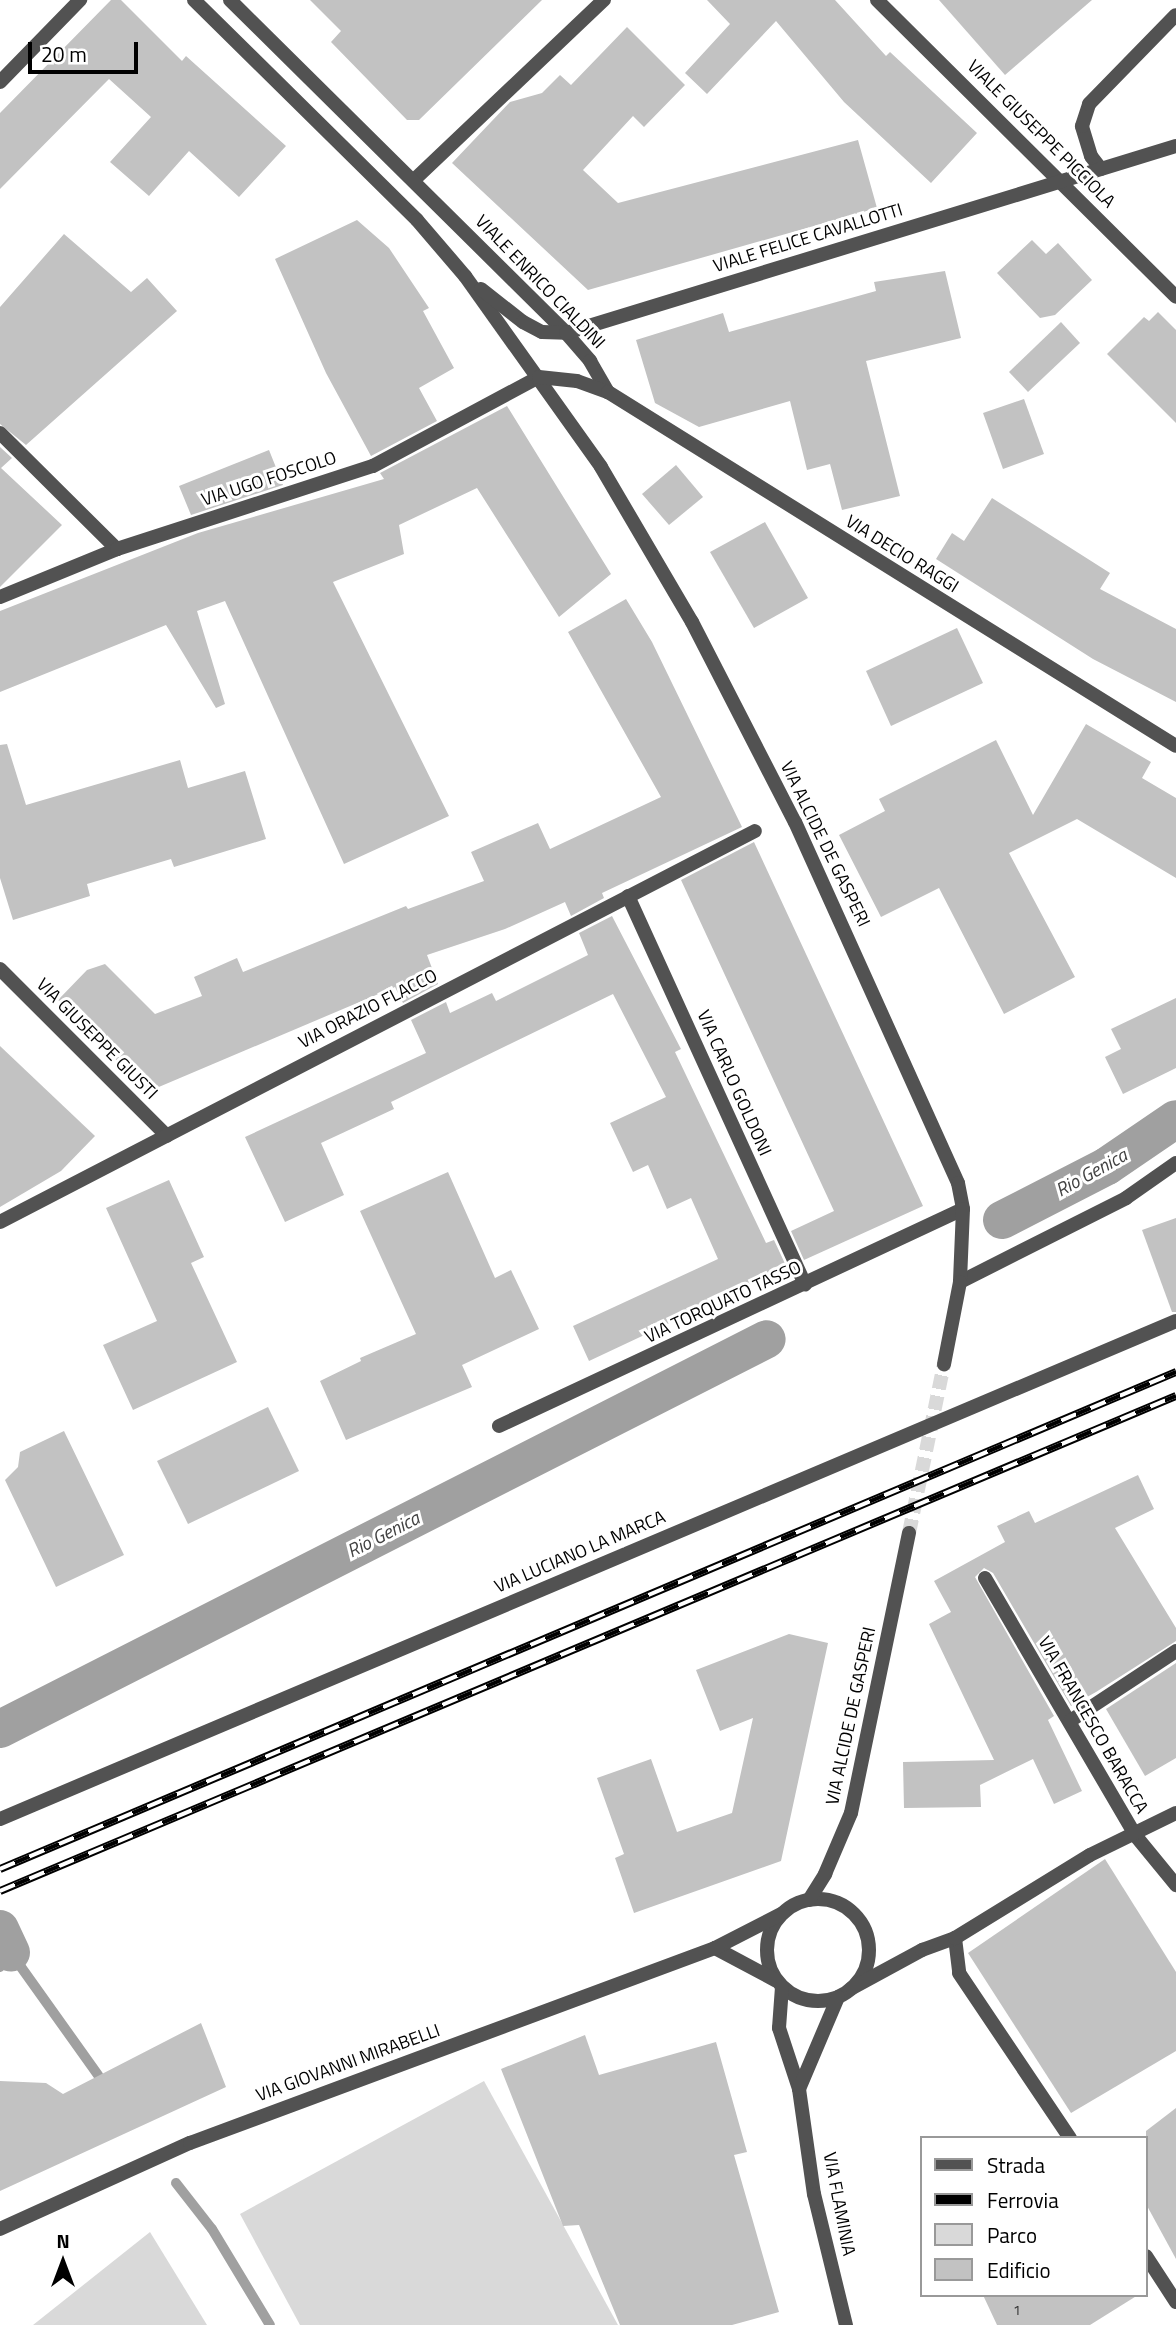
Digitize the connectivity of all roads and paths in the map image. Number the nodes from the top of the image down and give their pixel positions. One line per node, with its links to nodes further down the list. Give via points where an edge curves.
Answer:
1 (80, 0): 7 (street)
2 (194, 0): 12 (street, via 417,220)
3 (230, 0): 10 (street, VIALE ENRICO CIALDINI)
4 (604, 0): 10 (street)
5 (877, 0): 11 (street, VIALE GIUSEPPE PICCIOLA)
6 (1176, 15): 9 (street, via 1089,104 1082,126 1091,156)
7 (0, 82)
8 (1176, 146): 9 (street, VIALE FELICE CAVALLOTTI)
9 (1101, 169): 11 (street, VIALE FELICE CAVALLOTTI)
10 (414, 180): 14 (street, VIALE ENRICO CIALDINI)
11 (1062, 181): 13 (street, VIALE GIUSEPPE PICCIOLA); 14 (street, VIALE FELICE CAVALLOTTI)
12 (465, 276): 14 (street, VIALE FELICE CAVALLOTTI, via 523,323 542,332); 15 (street)
13 (1176, 297)
14 (566, 333): 16 (street, VIALE ENRICO CIALDINI)
15 (539, 377): 16 (street, via 577,381); 18 (street, VIA UGO FOSCOLO, via 373,466); 26 (street, VIA ALCIDE DE GASPERI, via 601,467 692,622 795,822 888,1020 958,1184)
16 (608, 392): 20 (street, VIA DECIO RAGGI)
17 (0, 433): 18 (street)
18 (117, 549): 19 (street, VIA UGO FOSCOLO)
19 (0, 597)
20 (1176, 746)
21 (755, 831): 22 (street, VIA ORAZIO FLACCO)
22 (628, 896): 24 (street, VIA ORAZIO FLACCO); 29 (street, VIA CARLO GOLDONI)
23 (0, 969): 24 (street, VIA GIUSEPPE GIUSTI)
24 (167, 1136): 27 (street, VIA ORAZIO FLACCO)
25 (1176, 1163): 28 (street, via 1126,1198)
26 (963, 1209): 28 (street, VIA ALCIDE DE GASPERI); 29 (street, VIA TORQUATO TASSO)
27 (0, 1222)
28 (960, 1282): 31 (street, VIA ALCIDE DE GASPERI)
29 (805, 1285): 32 (street, VIA TORQUATO TASSO)
30 (1176, 1321): 38 (street, VIA LUCIANO LA MARCA)
31 (944, 1364)
32 (499, 1426)
33 (909, 1533): 41 (street, VIA ALCIDE DE GASPERI, via 851,1813)
34 (985, 1578): 36 (street, VIA FRANCESCO BARACCA)
35 (1176, 1651): 36 (street)
36 (1070, 1721): 39 (street, VIA FRANCESCO BARACCA)
37 (1176, 1813): 39 (street)
38 (0, 1819)
39 (1135, 1835): 40 (street, VIA FRANCESCO BARACCA); 43 (street, via 1090,1855)
40 (1176, 1885)
41 (809, 1900): 42 (street); 46 (street, via 842,1905 864,1928 868,1961)
42 (783, 1913): 44 (street, VIA GIOVANNI MIRABELLI); 45 (street, via 767,1946)
43 (955, 1938): 46 (street, via 922,1950); 49 (street, via 959,1973)
44 (715, 1948): 45 (street); 50 (street, VIA GIOVANNI MIRABELLI, via 203,2138)
45 (780, 1984): 47 (street, via 808,1999); 48 (street, VIA FLAMINIA, via 779,2028)
46 (852, 1988): 47 (street)
47 (838, 1997): 48 (street)
48 (799, 2089): 53 (street, VIA FLAMINIA, via 814,2194)
49 (1069, 2136)
50 (0, 2229)
51 (1148, 2259): 52 (street)
52 (1176, 2302)
53 (846, 2325)

